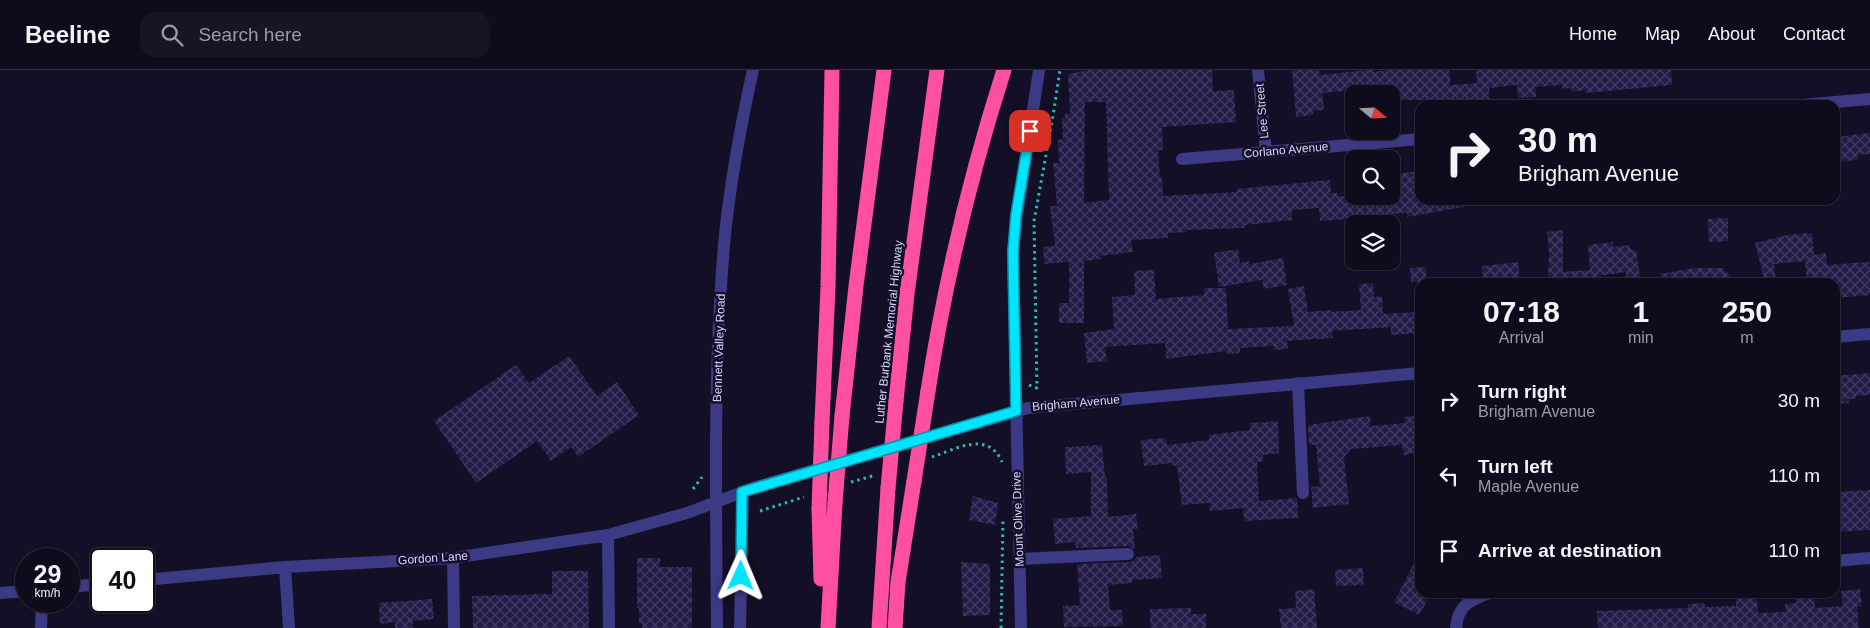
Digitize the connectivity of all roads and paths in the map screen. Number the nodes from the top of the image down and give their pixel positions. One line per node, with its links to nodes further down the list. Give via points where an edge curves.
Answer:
1 (753, 70): 24 (street, Bennett Valley Road, via 735,161 724,256 717,377)
2 (832, 70): 44 (highway, bridge, via 819,508)
3 (884, 70): 45 (highway, bridge, via 842,416)
4 (937, 70): 46 (highway, Luther Burbank Memorial Highway, bridge, via 907,294 888,488)
5 (1004, 70): 47 (highway, bridge, via 976,160 942,302 898,582)
6 (1039, 70): 19 (street, Mount Olive Drive, via 1014,234)
7 (1060, 70): 18 (path, via 1034,221 1037,388)
8 (1258, 70): 12 (street, Lee Street)
9 (1870, 99): 10 (street)
10 (1840, 102)
11 (1415, 139): 12 (street, Corlano Avenue)
12 (1266, 152): 13 (street, Corlano Avenue)
13 (1182, 159)
14 (1870, 334): 15 (street)
15 (1840, 337)
16 (1415, 373): 17 (street, Brigham Avenue)
17 (1298, 383): 19 (street, Brigham Avenue, via 1039,406); 23 (street)
18 (1029, 385)
19 (1016, 411): 22 (street, Brigham Avenue); 30 (street, Mount Olive Drive)
20 (702, 477): 21 (path)
21 (693, 489)
22 (742, 492): 24 (street, Brigham Avenue); 43 (street)
23 (1303, 493)
24 (716, 502): 26 (street, Gordon Lane, via 687,514); 42 (street, Bennett Valley Road)
25 (1002, 519): 48 (path)
26 (608, 535): 28 (street, Gordon Lane); 41 (street)
27 (1128, 554): 30 (street)
28 (453, 558): 32 (street, Gordon Lane); 40 (street)
29 (1870, 558): 31 (street)
30 (1019, 559): 49 (street, Mount Olive Drive)
31 (1840, 561)
32 (285, 567): 33 (street, Gordon Lane); 39 (street)
33 (155, 579)
34 (15, 592): 35 (street)
35 (0, 593)
36 (1475, 598): 50 (street, via 1462,608)
37 (42, 613): 38 (street)
38 (41, 628)
39 (288, 628)
40 (454, 628)
41 (609, 628)
42 (717, 628)
43 (740, 628)
44 (823, 628)
45 (828, 628)
46 (879, 628)
47 (895, 628)
48 (1002, 628)
49 (1021, 628)
50 (1456, 628)

